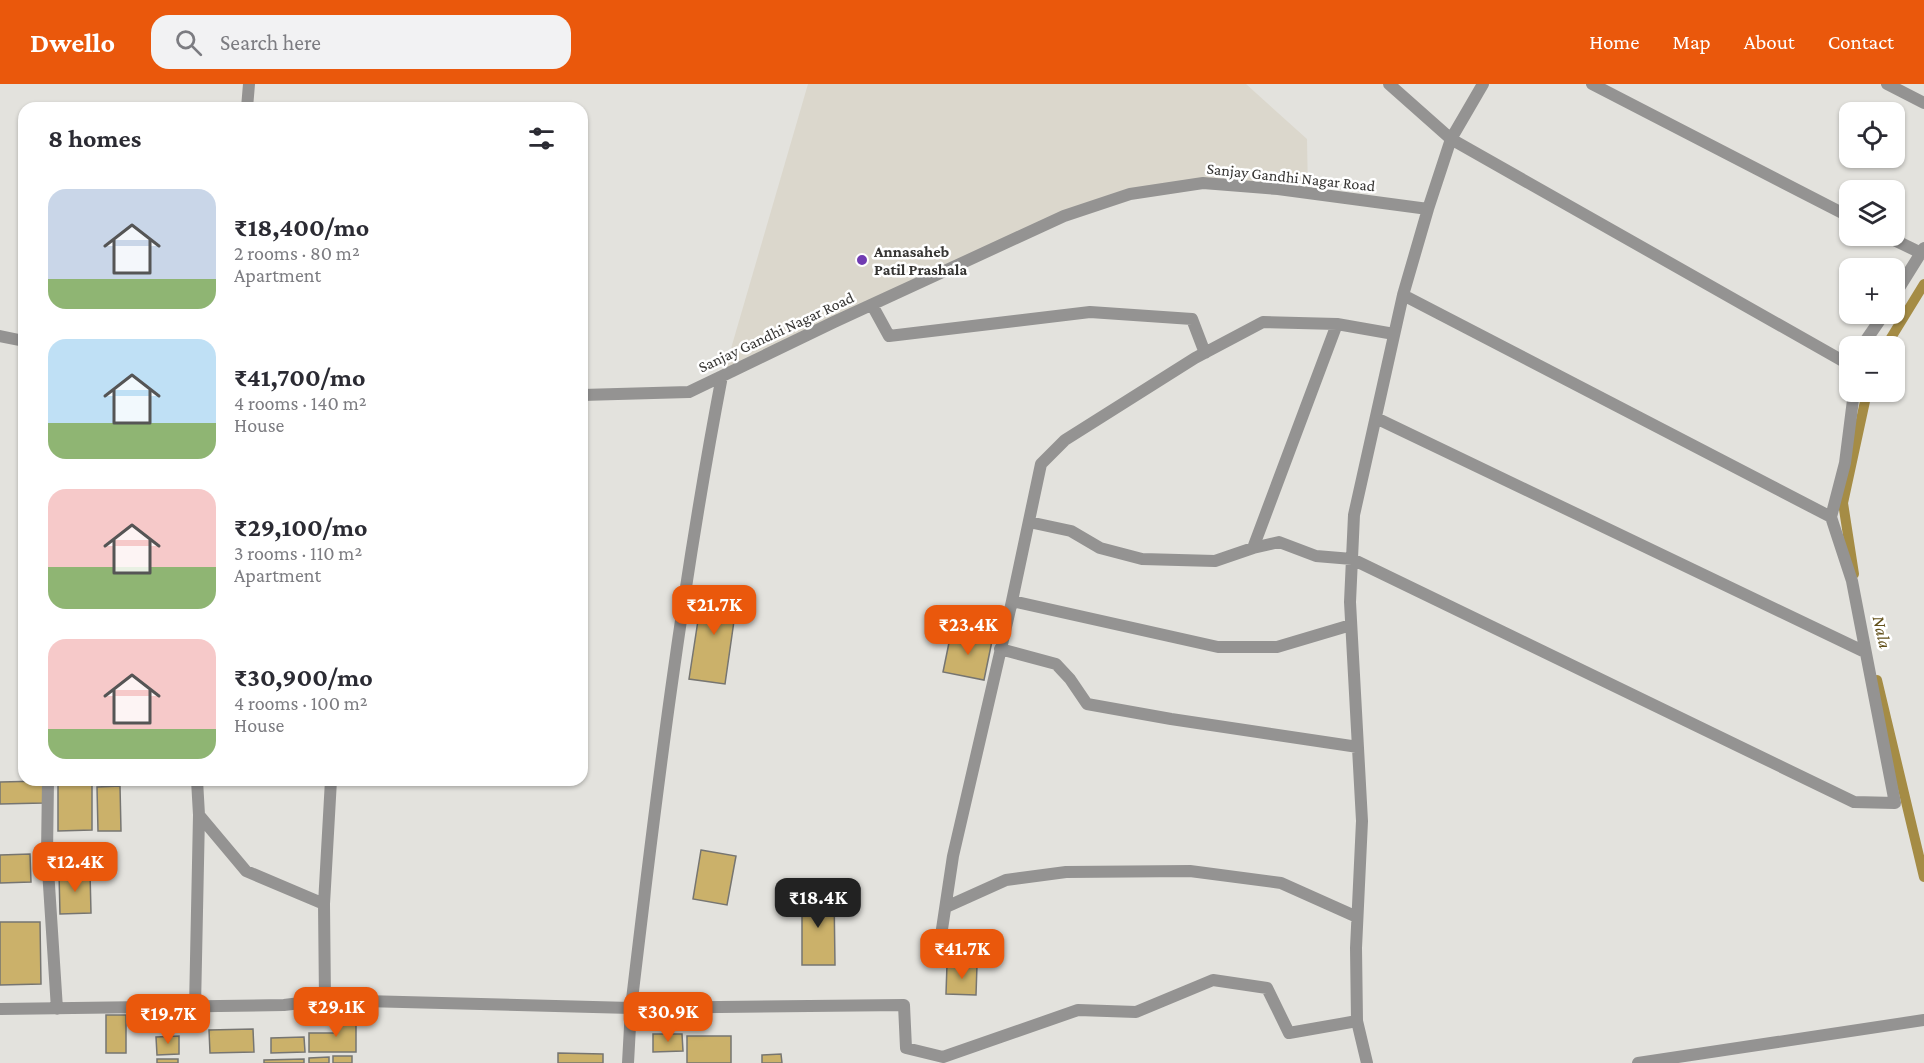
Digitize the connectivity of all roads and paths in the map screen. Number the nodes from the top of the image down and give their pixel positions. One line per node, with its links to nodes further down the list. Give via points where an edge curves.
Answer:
1 (249, 84): 6 (street)
2 (1389, 84): 8 (street)
3 (1483, 84): 8 (street)
4 (1592, 84): 10 (street)
5 (1887, 84): 7 (street)
6 (248, 102)
7 (1924, 103)
8 (1451, 139): 9 (street); 21 (street)
9 (1428, 209): 14 (street); 15 (street, Sanjay Gandhi Nagar Road, via 1203,183 1130,194 1064,216)
10 (1839, 211)
11 (1905, 244): 12 (street)
12 (1923, 251): 13 (street)
13 (1905, 279)
14 (1403, 295): 17 (street); 26 (street)
15 (873, 304): 20 (street, via 889,336 1090,312 1192,319); 22 (street, Sanjay Gandhi Nagar Road)
16 (1337, 324): 17 (street); 20 (street, via 1263,322); 28 (street)
17 (1394, 334): 25 (street)
18 (0, 336): 19 (street)
19 (18, 340)
20 (1204, 353): 27 (street, via 1065,440 1041,464)
21 (1839, 359)
22 (723, 376): 23 (street, Sanjay Gandhi Nagar Road, via 689,392); 45 (street, via 702,483 674,668)
23 (588, 395)
24 (1853, 402): 26 (street, via 1845,463)
25 (1376, 418): 29 (street, via 1354,515); 33 (street)
26 (1831, 518): 33 (street, via 1852,581)
27 (1029, 522): 28 (street, via 1071,531 1100,548 1142,559 1215,561); 30 (street)
28 (1252, 548): 29 (street, via 1279,542 1316,556)
29 (1352, 558): 31 (street); 33 (street, via 1854,802 1895,803)
30 (1012, 601): 31 (street, via 1218,647 1277,647); 32 (street)
31 (1351, 625): 34 (street)
32 (1000, 649): 34 (street, via 1056,664 1088,704); 40 (street, via 953,856)
33 (1865, 652)
34 (1358, 747): 41 (street, via 1362,821)
35 (48, 786): 46 (street, via 47,854)
36 (197, 786): 38 (street)
37 (331, 786): 39 (street)
38 (199, 815): 39 (street, via 246,871); 44 (street)
39 (324, 904): 43 (street)
40 (946, 907): 41 (street, via 1005,880 1066,872 1190,871 1281,883); 42 (street)
41 (1358, 917): 48 (street)
42 (942, 929)
43 (325, 1000): 44 (street); 45 (street)
44 (195, 1007): 46 (street)
45 (631, 1008): 48 (street, via 904,1005 906,1048 943,1057 1078,1010 1136,1012 1213,980 1267,988 1289,1033); 50 (street)
46 (57, 1009): 47 (street)
47 (0, 1010)
48 (1357, 1021): 51 (street)
49 (1921, 1021): 52 (street)
50 (628, 1063)
51 (1367, 1063)
52 (1638, 1063)

